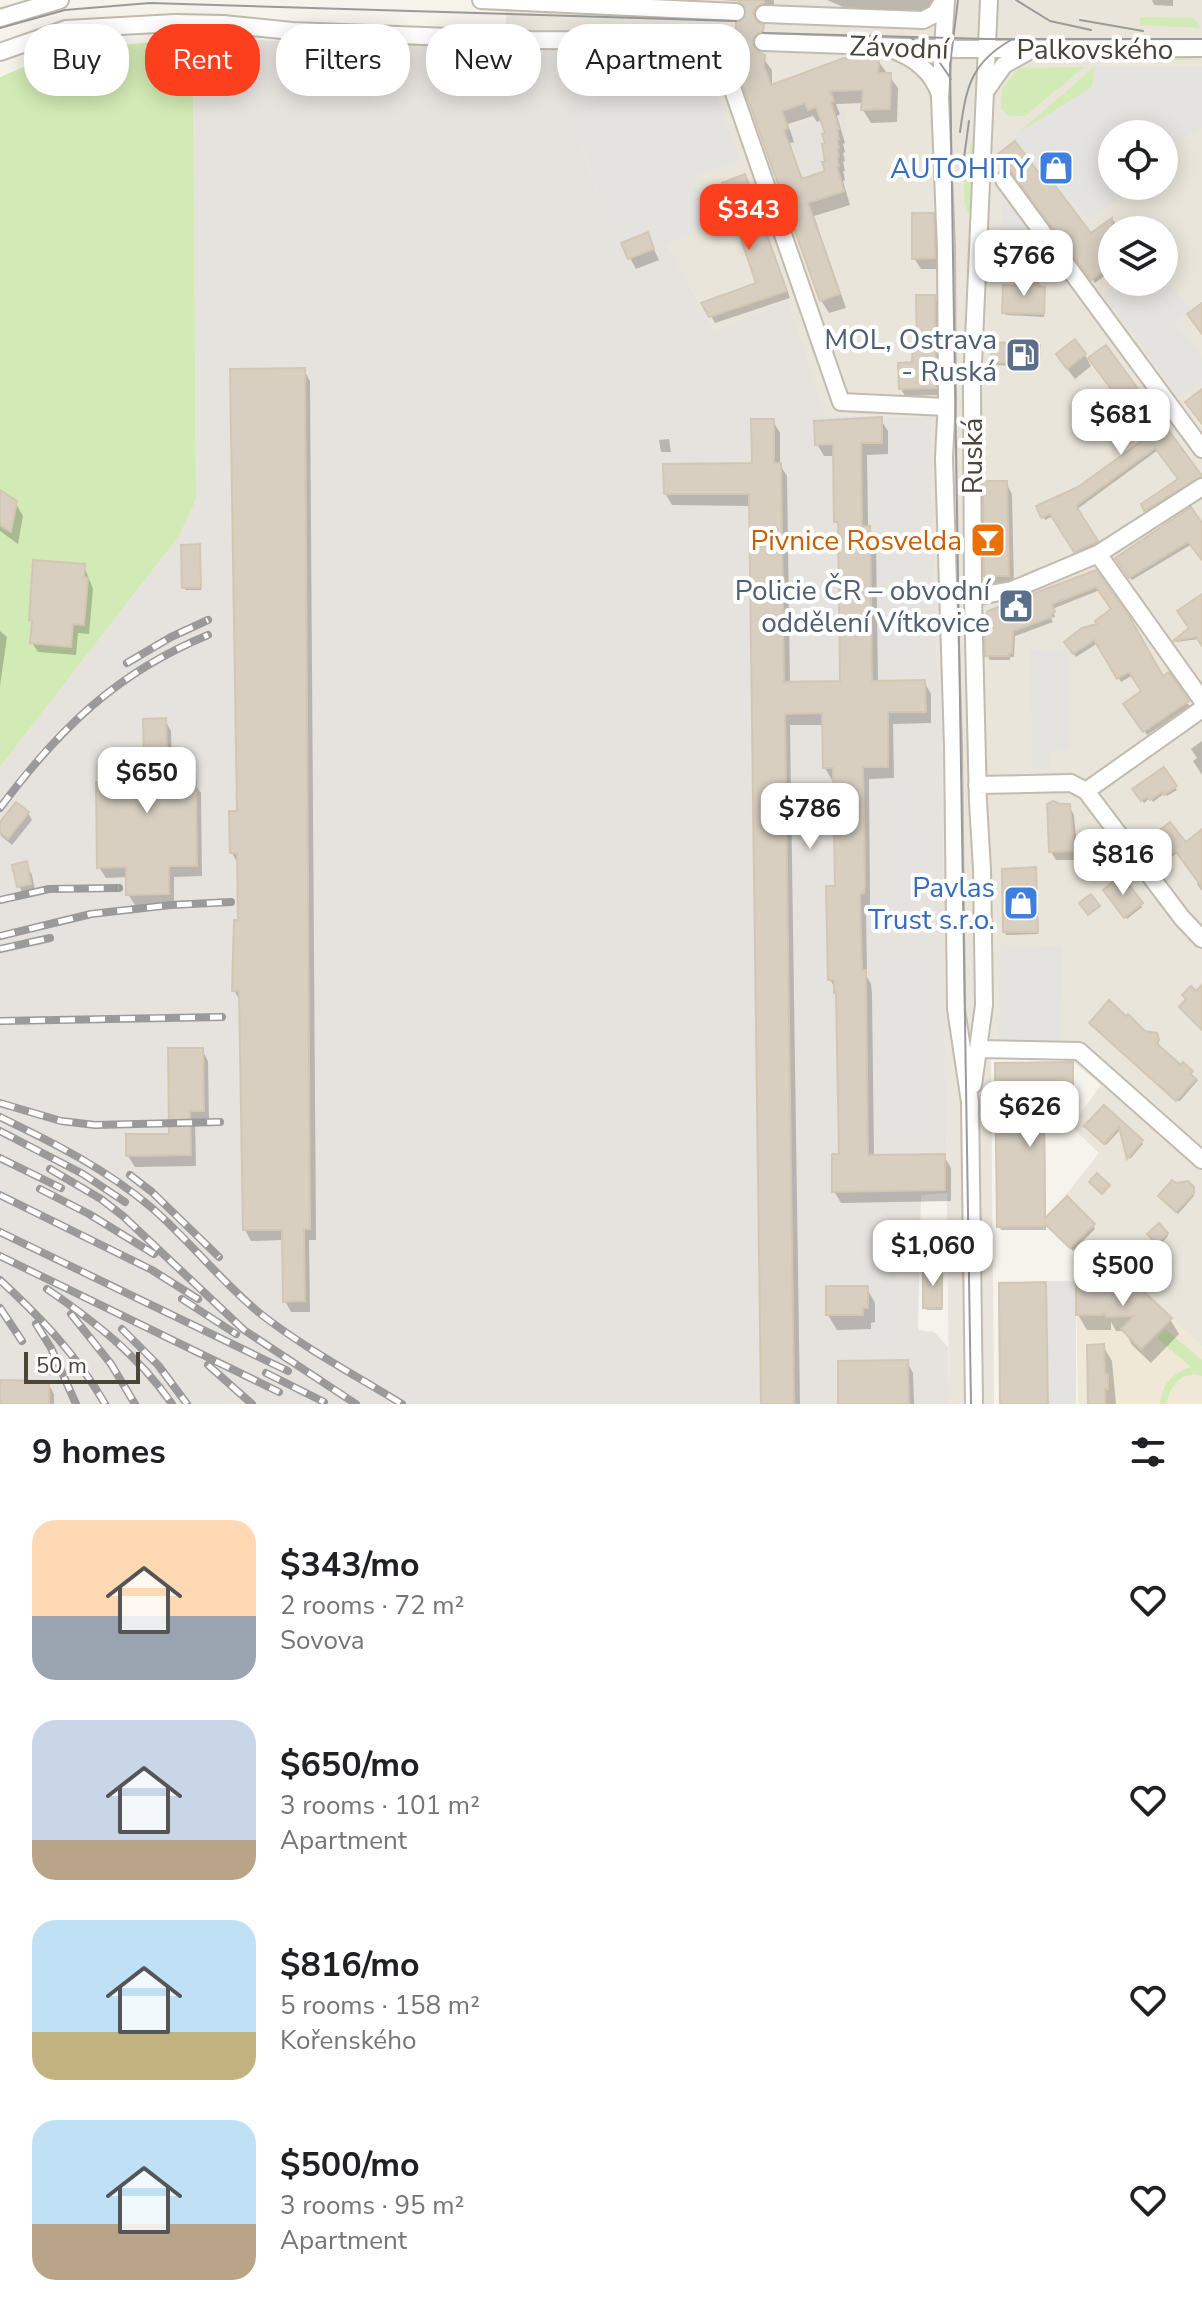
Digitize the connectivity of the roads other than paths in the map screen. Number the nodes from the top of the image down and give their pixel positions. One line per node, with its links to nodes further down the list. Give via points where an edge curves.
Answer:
1 (60, 0): 7 (street)
2 (481, 0): 5 (street)
3 (945, 0): 8 (street, Závodní, via 935,14); 10 (street, Ruská)
4 (989, 0): 15 (street, Ruská)
5 (736, 12)
6 (764, 14): 8 (street, Závodní)
7 (0, 18)
8 (915, 20): 10 (street, via 932,25)
9 (763, 42): 11 (street, Závodní)
10 (943, 42): 11 (street, Závodní); 13 (street, Závodní); 17 (street, Ruská)
11 (878, 47): 17 (street, via 900,52 923,68)
12 (1202, 48): 14 (street, Palkovského)
13 (963, 49): 15 (street, Závodní); 18 (street, via 974,62)
14 (1036, 49): 15 (street, Palkovského); 18 (street, via 1004,65 989,84)
15 (987, 50): 18 (street, Ruská)
16 (0, 52): 20 (street, via 66,29 175,23 531,40 727,41 726,70 841,402)
17 (940, 97): 20 (street, Ruská)
18 (985, 103): 24 (street, Ruská, via 972,386)
19 (1004, 180): 21 (street)
20 (946, 407): 31 (street, Ruská, via 956,1009)
21 (1202, 449)
22 (1202, 487): 23 (street)
23 (1098, 554): 24 (street, via 1012,590); 25 (street)
24 (973, 597): 27 (street, Ruská)
25 (1202, 700)
26 (1202, 709): 28 (street)
27 (977, 785): 28 (street, via 1071,783); 30 (street, Ruská, via 984,1005)
28 (1086, 791): 29 (street)
29 (1202, 939)
30 (978, 1049): 31 (street, Ruská); 32 (street, via 1079,1051)
31 (970, 1102): 33 (street, Ruská)
32 (1202, 1160)
33 (974, 1404)

